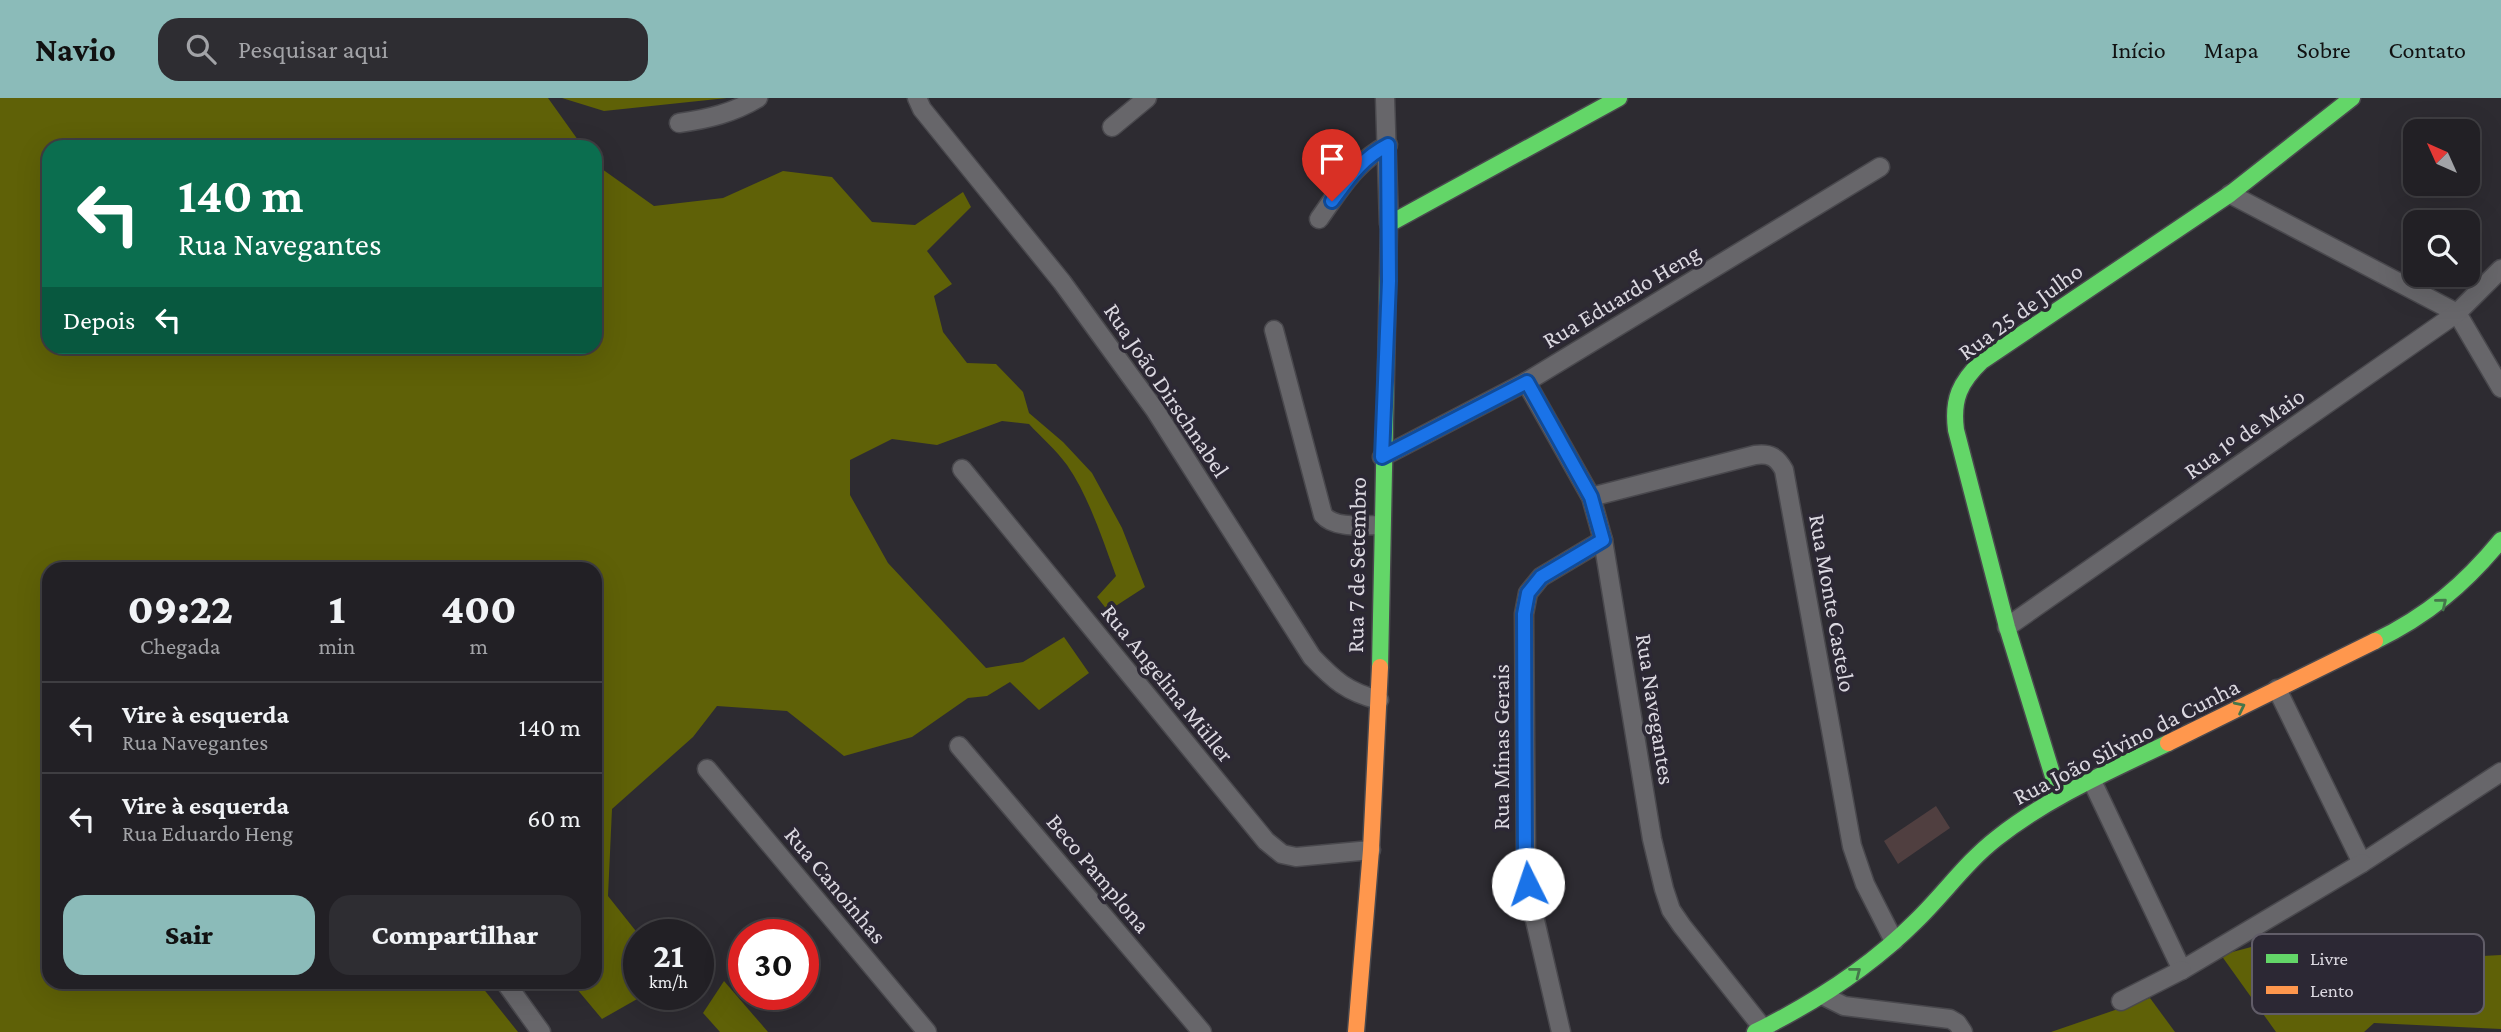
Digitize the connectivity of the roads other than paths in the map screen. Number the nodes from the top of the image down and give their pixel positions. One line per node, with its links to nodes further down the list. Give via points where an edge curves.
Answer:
1 (758, 98): 7 (street, via 713,118)
2 (916, 98): 27 (street, Rua João Dirschnabel, via 1062,282 1155,410 1311,657 1335,681 1356,694)
3 (1147, 98): 8 (street)
4 (1385, 98): 9 (street, Rua 7 de Setembro)
5 (1619, 98): 13 (street)
6 (2352, 98): 11 (street, Rua 25 de Julho)
7 (679, 123)
8 (1112, 127)
9 (1388, 145): 12 (street, via 1358,165); 13 (street, Rua 7 de Setembro)
10 (1880, 167): 17 (street, Rua Eduardo Heng)
11 (2230, 194): 15 (street); 25 (street, Rua 25 de Julho, via 1982,361 1956,391 1952,408 1956,429)
12 (1319, 219)
13 (1389, 223): 19 (street, Rua 7 de Setembro)
14 (2501, 269): 15 (street, Rua 1º de Maio)
15 (2457, 313): 18 (street); 25 (street, Rua 1º de Maio)
16 (1274, 330): 22 (street, via 1323,516 1336,524)
17 (1527, 382): 19 (street, Rua Eduardo Heng); 21 (street, Rua Navegantes)
18 (2501, 388)
19 (1382, 457): 22 (street, Rua 7 de Setembro)
20 (962, 469): 33 (street, Rua Angelina Müller, via 1266,841 1296,858)
21 (1591, 497): 23 (street, Rua Navegantes); 35 (street, Rua Monte Castelo, via 1755,455 1778,459 1784,470 1852,846 1865,884)
22 (1381, 525): 27 (street, Rua 7 de Setembro)
23 (1603, 540): 40 (street, Rua Navegantes, via 1664,889 1682,926); 45 (street, Rua Minas Gerais, via 1541,577 1528,593 1524,614 1525,861)
24 (2501, 540): 26 (street, Rua João Silvino da Cunha, one-way to 24, via 2435,609 2477,571)
25 (2007, 627): 32 (street, Rua 25 de Julho)
26 (2277, 689): 31 (street, Rua João Silvino da Cunha, one-way to 26); 34 (street)
27 (1379, 700): 33 (street, Rua 7 de Setembro)
28 (959, 746): 43 (street, Beco Pamplona)
29 (707, 769): 42 (street, Rua Canoinhas)
30 (2501, 772): 34 (street)
31 (2092, 780): 32 (street, Rua João Silvino da Cunha); 36 (street)
32 (2059, 796): 35 (street, Rua João Silvino da Cunha, via 1987,846)
33 (1371, 850): 44 (street, Rua 7 de Setembro)
34 (2362, 863): 36 (street)
35 (1895, 941): 38 (street, Rua João Silvino da Cunha, one-way to 35)
36 (2182, 970): 39 (street)
37 (510, 989): 41 (street)
38 (1824, 996): 40 (street, Rua João Silvino da Cunha); 46 (street, via 1844,1006 1950,1019)
39 (2121, 1001)
40 (1762, 1031)
41 (541, 1032)
42 (927, 1032)
43 (1202, 1032)
44 (1356, 1032)
45 (1561, 1032)
46 (1963, 1032)

